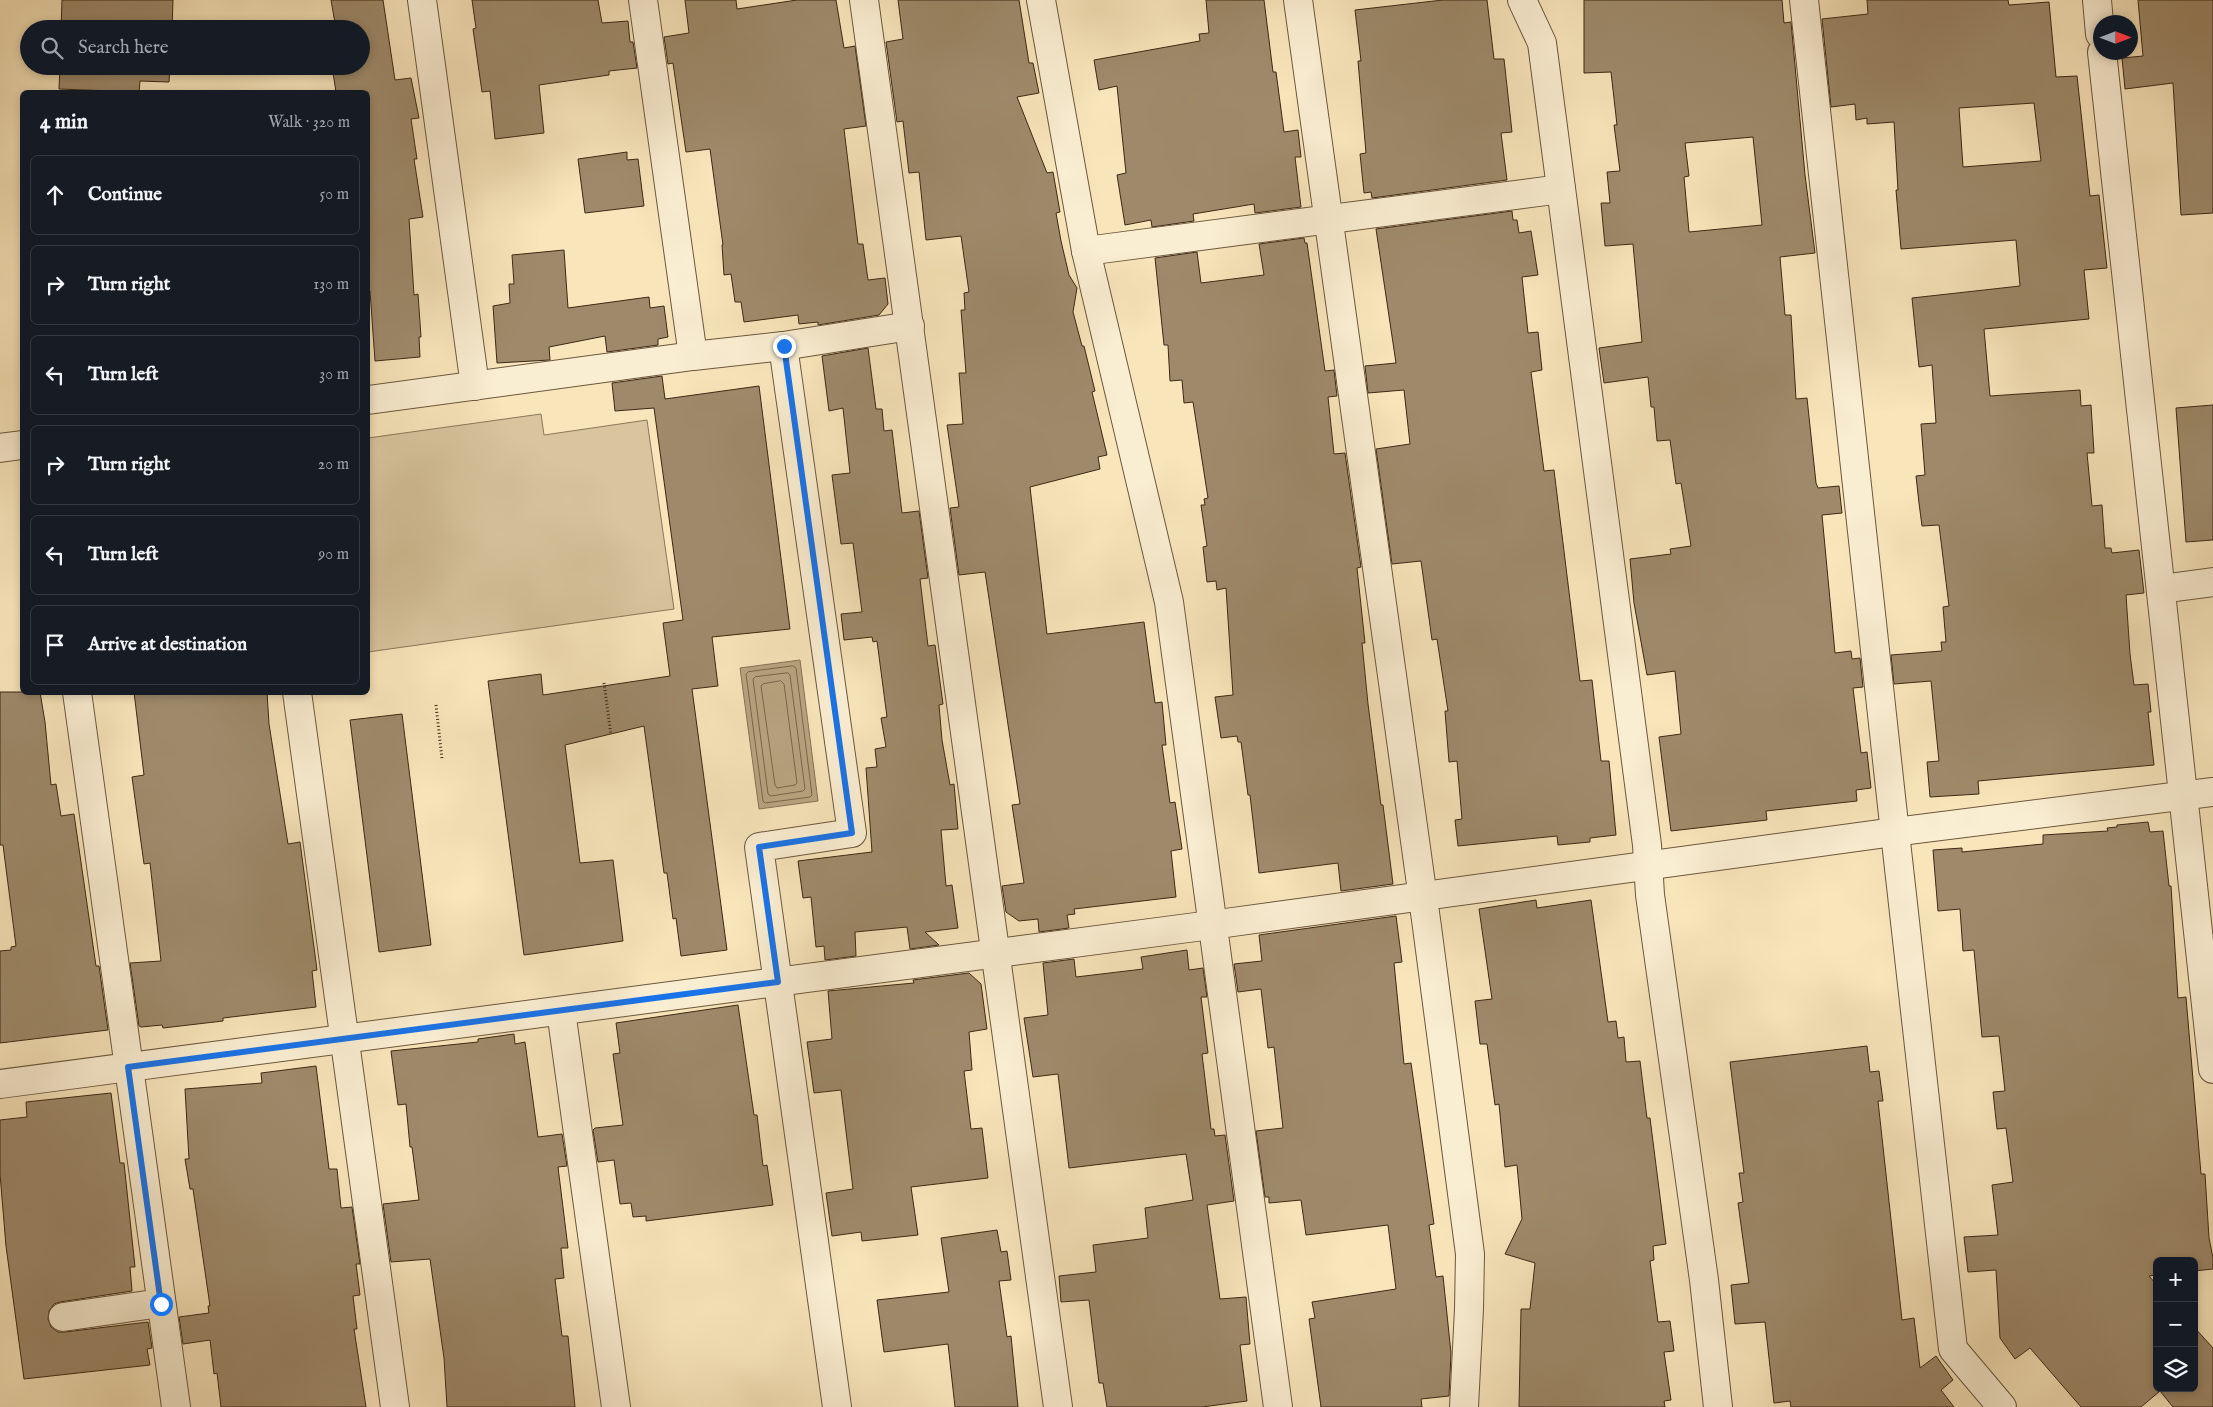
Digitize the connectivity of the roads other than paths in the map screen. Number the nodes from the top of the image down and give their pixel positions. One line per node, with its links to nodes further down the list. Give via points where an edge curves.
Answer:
1 (422, 0): 17 (street)
2 (643, 0): 16 (street)
3 (864, 0): 14 (street)
4 (1041, 0): 13 (street)
5 (1298, 0): 12 (street)
6 (1522, 0): 11 (street, via 1542,42)
7 (1804, 0): 27 (street)
8 (2097, 0): 9 (street)
9 (2098, 15)
10 (2103, 60): 22 (street)
11 (1561, 189): 12 (street); 28 (street)
12 (1328, 220): 13 (street); 29 (street)
13 (1086, 251): 30 (street, via 1169,602)
14 (910, 326): 15 (street); 31 (street)
15 (784, 346): 16 (street); 32 (street, via 852,833 759,847)
16 (693, 356): 17 (street)
17 (475, 386): 18 (street)
18 (370, 400)
19 (20, 445): 20 (street)
20 (0, 448)
21 (2213, 582): 22 (street)
22 (2161, 589): 26 (street)
23 (77, 695): 35 (street)
24 (297, 695): 34 (street)
25 (2213, 792): 26 (street)
26 (2183, 796): 27 (street); 36 (street)
27 (1894, 832): 28 (street); 48 (street, via 1954,1349)
28 (1648, 866): 29 (street); 47 (street)
29 (1421, 896): 30 (street); 46 (street, via 1470,1254)
30 (1212, 925): 31 (street); 45 (street)
31 (995, 952): 32 (street); 44 (street)
32 (778, 982): 33 (street); 43 (street)
33 (561, 1011): 34 (street); 42 (street)
34 (344, 1039): 35 (street); 41 (street)
35 (128, 1067): 37 (street); 38 (street)
36 (2213, 1069)
37 (0, 1084)
38 (161, 1304): 39 (street); 40 (street)
39 (63, 1317)
40 (176, 1407)
41 (395, 1407)
42 (616, 1407)
43 (837, 1407)
44 (1058, 1407)
45 (1278, 1407)
46 (1464, 1407)
47 (1718, 1407)
48 (2002, 1407)

